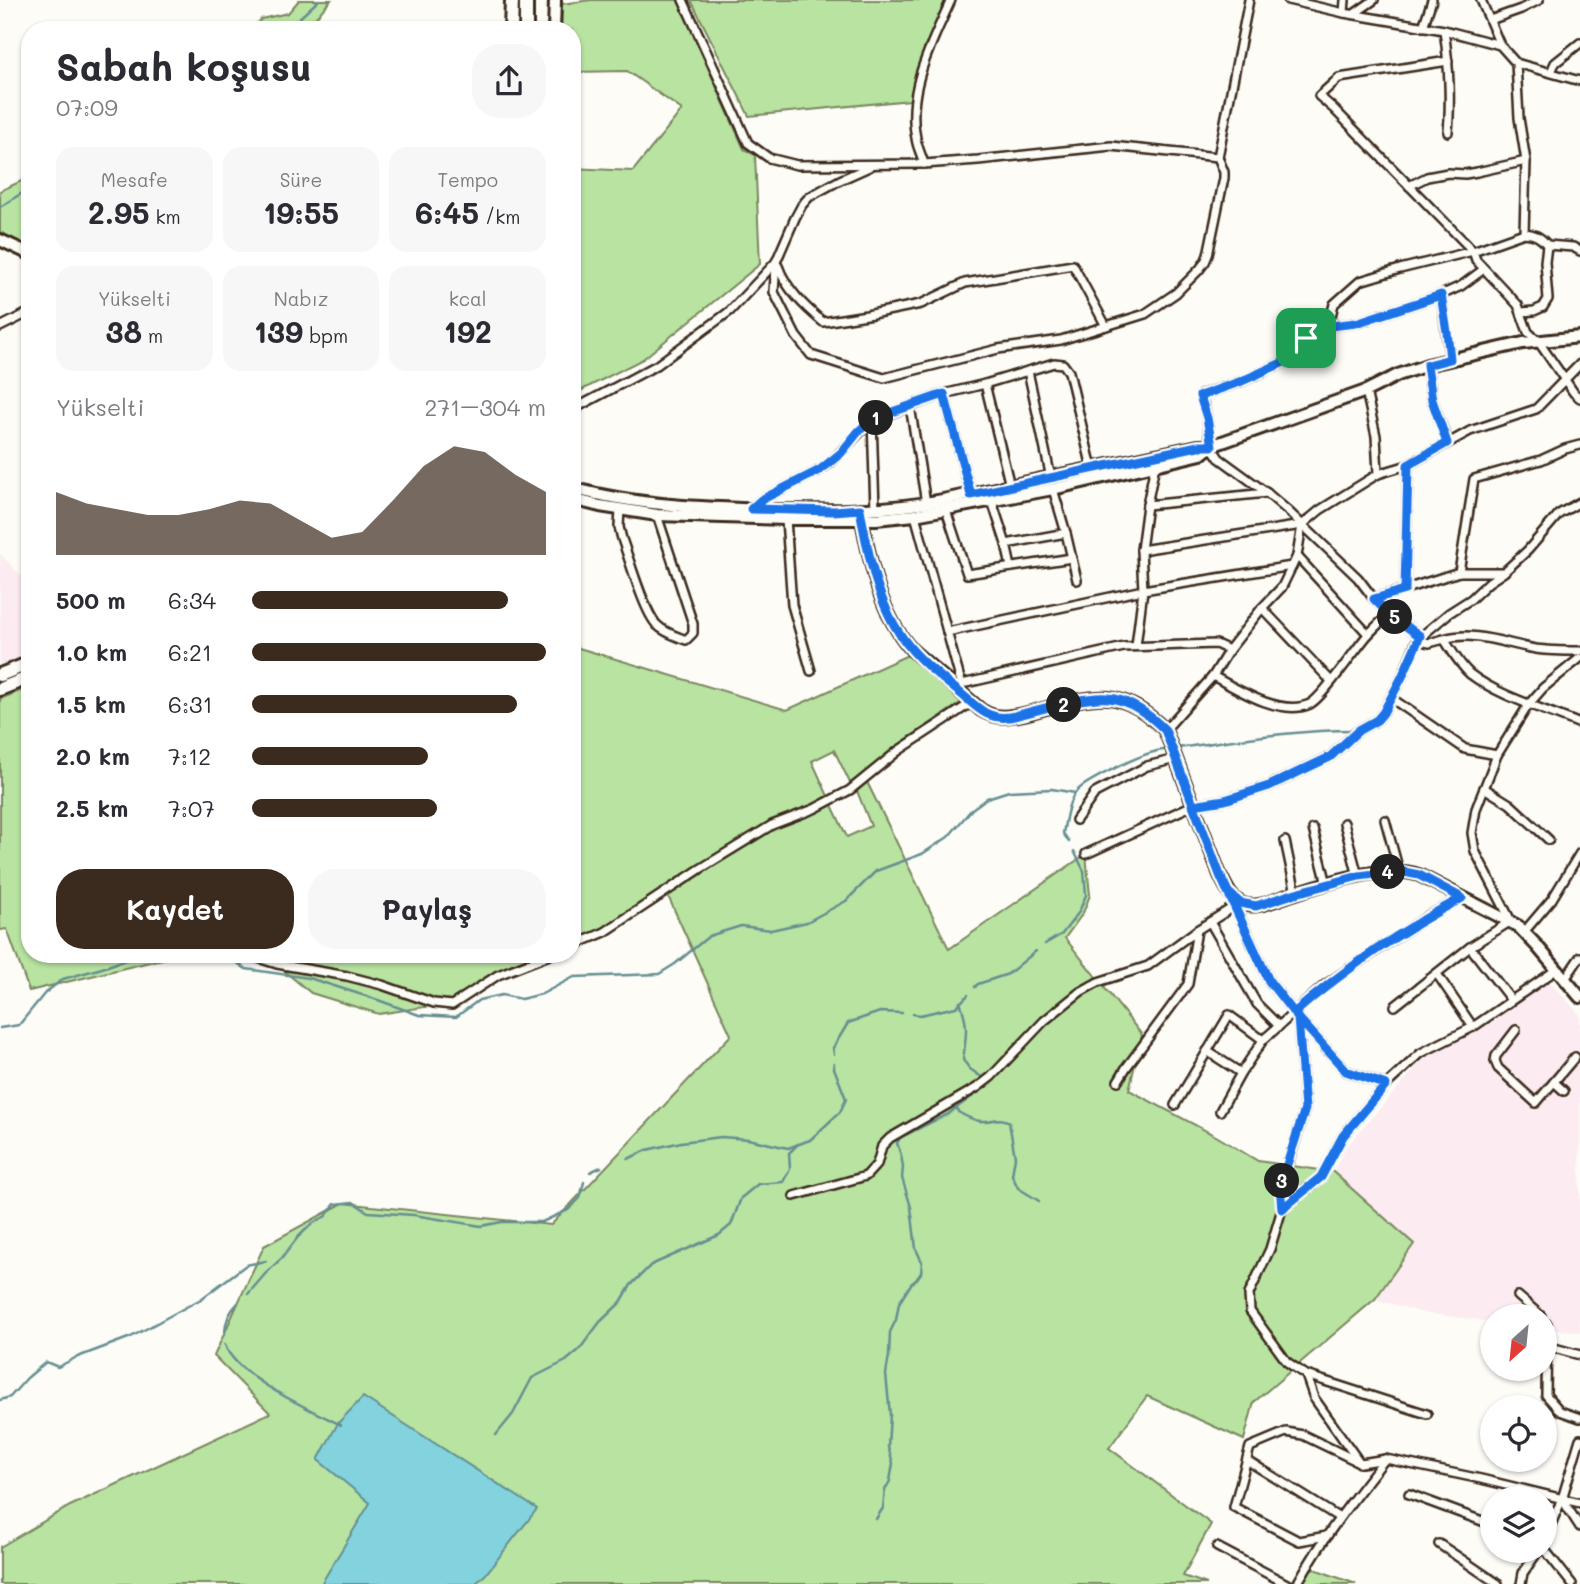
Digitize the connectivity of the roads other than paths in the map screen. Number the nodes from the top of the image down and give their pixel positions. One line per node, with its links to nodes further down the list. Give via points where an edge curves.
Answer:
1 (512, 0): 16 (highway)
2 (526, 0): 17 (highway)
3 (555, 0): 18 (main road)
4 (682, 0): 31 (street, via 748,143 769,158 797,165)
5 (951, 0): 30 (street, via 915,94 915,138)
6 (1249, 0): 28 (street)
7 (1289, 0): 13 (street)
8 (1345, 0): 13 (street)
9 (1374, 0): 14 (street)
10 (1432, 0): 19 (street)
11 (1481, 0): 15 (street)
12 (1539, 0): 15 (street)
13 (1344, 13): 14 (street)
14 (1353, 14): 19 (street)
15 (1490, 20): 22 (street)
16 (511, 21)
17 (526, 21)
18 (554, 21)
19 (1423, 27): 20 (street)
20 (1444, 30): 22 (street); 23 (street)
21 (1580, 43): 25 (street, via 1555,63)
22 (1500, 45): 24 (street)
23 (1448, 61): 27 (street); 32 (street, via 1339,78 1319,96)
24 (1516, 63): 25 (street); 29 (street)
25 (1551, 72): 26 (street)
26 (1580, 81)
27 (1448, 132)
28 (1218, 157): 30 (street, via 1111,146); 44 (street, via 1224,178 1205,262 1153,310)
29 (1526, 161): 32 (street, via 1427,177); 33 (street)
30 (924, 164): 31 (street)
31 (874, 165): 39 (street, via 821,189 802,205)
32 (1409, 186): 37 (street)
33 (1524, 233): 35 (street); 37 (street)
34 (0, 240): 36 (main road)
35 (1547, 245): 38 (street); 42 (street, via 1548,299 1543,307)
36 (21, 250)
37 (1473, 251): 40 (street); 46 (street, via 1360,281 1334,304 1330,320)
38 (1580, 251)
39 (776, 262): 44 (street, via 783,281 823,322 921,304 965,283 1073,265); 44 (street, via 774,292 811,355 884,379); 58 (street, via 730,311 657,365)
40 (1484, 269): 41 (street); 42 (street)
41 (1441, 295): 46 (street, via 1356,323); 49 (street)
42 (1522, 312): 48 (street, via 1528,332)
43 (21, 316): 45 (street)
44 (1106, 326)
45 (0, 327)
46 (1322, 327): 63 (street, via 1284,362 1200,396)
47 (1580, 337): 48 (main road)
48 (1538, 341): 49 (main road); 53 (street)
49 (1450, 359): 51 (main road)
50 (1580, 364): 53 (street)
51 (1427, 365): 55 (main road); 61 (street, via 1432,400)
52 (1028, 371): 54 (street); 66 (street, via 1054,363 1067,368); 68 (street)
53 (1564, 379): 57 (street); 61 (street, via 1536,409)
54 (985, 384): 56 (street); 69 (street)
55 (1366, 391): 63 (main road); 67 (street)
56 (944, 394): 59 (street); 72 (street)
57 (1580, 398)
58 (581, 405)
59 (910, 406): 60 (street); 76 (street)
60 (872, 419): 79 (street, via 820,470); 80 (street)
61 (1447, 443): 64 (street)
62 (1580, 445): 94 (street, via 1474,479)
63 (1212, 446): 65 (main road, via 1201,454); 66 (main road); 71 (street, via 1219,458)
64 (1408, 465): 67 (street); 98 (street)
65 (1155, 466): 68 (main road); 77 (street)
66 (1091, 468): 68 (main road)
67 (1378, 474): 86 (street)
68 (1052, 484): 69 (main road); 74 (main road); 87 (street)
69 (1010, 486): 72 (main road)
70 (581, 490): 79 (main road, via 660,504)
71 (1266, 493): 77 (street); 86 (street)
72 (971, 495): 76 (main road)
73 (581, 501): 78 (main road)
74 (992, 501): 81 (main road); 88 (street)
75 (1580, 502): 95 (street, via 1559,514)
76 (926, 503): 80 (main road)
77 (1147, 505): 89 (street)
78 (620, 509): 82 (main road); 82 (street, via 622,539 648,612 664,631 686,640 693,624)
79 (751, 509): 83 (main road)
80 (874, 509): 83 (main road)
81 (946, 510): 84 (main road); 93 (street, via 967,574)
82 (657, 514): 85 (main road)
83 (861, 514): 84 (main road); 85 (main road); 119 (main road, via 889,615 912,650)
84 (915, 515): 102 (street)
85 (786, 519): 111 (street, via 792,606)
86 (1302, 524): 89 (street); 90 (street); 99 (street)
87 (1066, 533): 88 (street); 91 (street)
88 (1006, 544): 93 (street)
89 (1141, 550): 97 (street)
90 (1297, 556): 92 (street); 103 (street)
91 (1072, 558): 93 (street); 96 (street)
92 (1292, 566): 97 (street); 100 (street, via 1282,587)
93 (1011, 567)
94 (1459, 572): 95 (street); 98 (street)
95 (1504, 572): 105 (street)
96 (1077, 580)
97 (1143, 590): 102 (street); 106 (street)
98 (1405, 590): 99 (street)
99 (1374, 599): 101 (street)
100 (1262, 608): 107 (street); 115 (street)
101 (1389, 614): 103 (street); 105 (street, via 1420,636)
102 (947, 632): 116 (street)
103 (1368, 634): 115 (street)
104 (1444, 639): 105 (street); 108 (street, via 1456,635); 120 (street, via 1469,673)
105 (1417, 640): 118 (street)
106 (1136, 646): 107 (street, via 1216,644); 116 (street)
107 (1229, 650): 113 (street)
108 (1580, 651)
109 (1580, 658): 120 (street)
110 (21, 667): 112 (highway)
111 (811, 671)
112 (0, 676)
113 (1213, 677): 115 (street, via 1243,694 1294,707 1311,703); 122 (street)
114 (21, 681): 117 (highway)
115 (1331, 681)
116 (962, 684): 119 (street)
117 (0, 689)
118 (1391, 698): 123 (street, via 1465,749); 126 (street, via 1377,720 1330,757 1269,786)
119 (968, 700): 122 (main road, via 989,715 1004,718 1109,698 1127,703); 145 (street, via 850,790 772,825 605,932)
120 (1529, 704): 121 (street); 123 (street)
121 (1580, 724)
122 (1165, 730): 124 (main road)
123 (1497, 755): 125 (street)
124 (1175, 758): 126 (main road); 127 (street, via 1146,766 1095,793)
125 (1484, 788): 131 (street, via 1510,804); 141 (street, via 1472,834 1475,851)
126 (1193, 805): 134 (street); 140 (main road, via 1220,875)
127 (1076, 820)
128 (1385, 820): 135 (street)
129 (1344, 823): 136 (street)
130 (1313, 829): 137 (street)
131 (1549, 840)
132 (1285, 841): 138 (street)
133 (1580, 853): 144 (street, via 1552,899)
134 (1086, 854)
135 (1399, 871): 136 (main road); 139 (main road, via 1419,875)
136 (1359, 876): 137 (main road)
137 (1327, 884): 138 (main road)
138 (1296, 893): 140 (main road, via 1256,906)
139 (1462, 898): 141 (main road); 156 (street, via 1325,985)
140 (1238, 904): 142 (street); 156 (street, via 1269,981)
141 (1511, 921): 144 (main road); 146 (street)
142 (1210, 922): 143 (street); 157 (street, via 1257,1004)
143 (1197, 930): 164 (street, via 1188,984); 170 (street, via 1148,965 1080,992 978,1087 890,1138 866,1176)
144 (1524, 932): 150 (main road)
145 (581, 942)
146 (1470, 947): 151 (street); 154 (street)
147 (1580, 957): 152 (street)
148 (274, 963): 149 (street, via 452,1005 498,975)
149 (528, 963)
150 (1556, 970): 152 (main road); 154 (street)
151 (1437, 974): 155 (street); 158 (street)
152 (1565, 979): 153 (main road)
153 (1578, 994)
154 (1511, 1000): 158 (street)
155 (1395, 1006)
156 (1296, 1015): 157 (street); 166 (street, via 1346,1071); 171 (street, via 1305,1109 1280,1186)
157 (1279, 1026): 160 (street)
158 (1473, 1027): 166 (street, via 1421,1053)
159 (1516, 1030): 165 (street, via 1496,1056 1498,1068 1536,1102)
160 (1263, 1040): 161 (street, via 1229,1014); 163 (street)
161 (1208, 1051): 163 (street); 168 (street)
162 (1574, 1058): 165 (street)
163 (1241, 1073): 169 (street)
164 (1118, 1081)
165 (1554, 1082): 167 (street)
166 (1386, 1085): 171 (street, via 1343,1136 1321,1177)
167 (1564, 1091)
168 (1175, 1105)
169 (1220, 1111)
170 (794, 1196)
171 (1282, 1209): 176 (street, via 1249,1294 1250,1311 1287,1362)
172 (1518, 1296): 173 (street)
173 (1527, 1304)
174 (1558, 1349): 175 (street)
175 (1580, 1354)
176 (1306, 1375): 178 (street); 183 (street, via 1314,1398)
177 (1546, 1381): 179 (street, via 1546,1395 1560,1411)
178 (1427, 1413)
179 (1580, 1418)
180 (1580, 1439): 185 (street)
181 (1386, 1459): 183 (street); 185 (street); 188 (street)
182 (1248, 1461): 183 (street, via 1250,1447 1286,1432 1303,1435); 188 (street); 191 (street, via 1234,1507 1299,1541)
183 (1361, 1464)
184 (1409, 1494): 189 (street)
185 (1562, 1499): 186 (street); 187 (street); 190 (street)
186 (1580, 1503)
187 (1557, 1510)
188 (1338, 1517): 191 (street)
189 (1480, 1520)
190 (1580, 1527)
191 (1327, 1536): 198 (street)
192 (1439, 1545): 196 (street)
193 (1217, 1547): 197 (street)
194 (1530, 1563): 199 (street)
195 (1555, 1563): 200 (street)
196 (1495, 1583)
197 (1287, 1584)
198 (1297, 1584)
199 (1521, 1584)
200 (1572, 1584)

